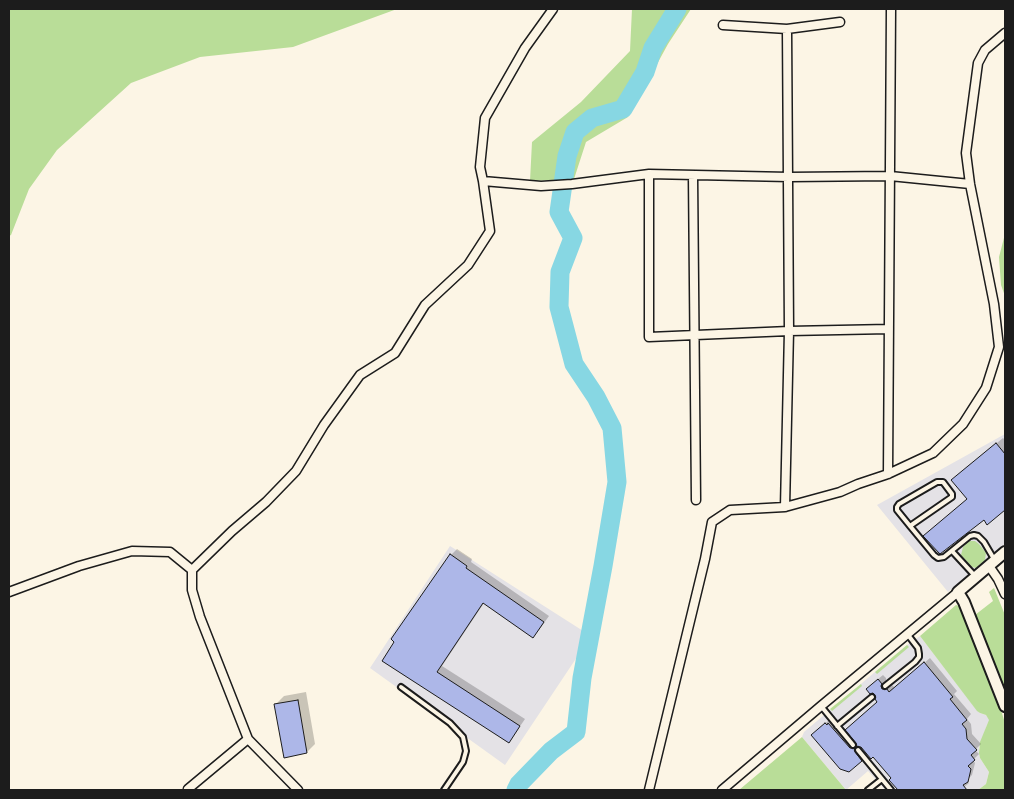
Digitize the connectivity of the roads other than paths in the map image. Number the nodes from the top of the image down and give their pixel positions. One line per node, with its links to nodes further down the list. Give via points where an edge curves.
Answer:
1 (553, 9): 11 (street, via 525,48 485,118 480,167)
2 (891, 9): 9 (street)
3 (840, 22): 5 (street)
4 (723, 25): 5 (street)
5 (787, 29): 10 (street)
6 (1005, 33): 12 (street, via 985,50 978,64 966,153)
7 (649, 174): 8 (street); 11 (street, via 542,186); 15 (street, via 649,336)
8 (694, 175): 10 (street); 15 (street)
9 (890, 176): 10 (street); 12 (street); 13 (street)
10 (789, 177): 14 (street)
11 (483, 181): 23 (street, via 490,230 468,265 425,305 395,353 360,375 296,471)
12 (970, 184): 16 (street, via 994,304 999,347 986,388 963,424 933,453)
13 (889, 329): 14 (street); 16 (street)
14 (789, 331): 15 (street); 18 (street)
15 (695, 334): 17 (street)
16 (888, 474): 18 (street)
17 (696, 500)
18 (785, 507): 42 (street, via 730,510 712,522)
19 (910, 526): 19 (lane, via 897,506 938,482 944,483 952,496); 20 (lane, via 938,558)
20 (952, 551): 22 (lane, via 970,536 978,536 984,542); 24 (lane)
21 (1005, 552): 22 (street)
22 (992, 563): 24 (street); 27 (street)
23 (192, 570): 25 (street, via 170,552 132,550); 35 (street, via 192,590 200,617)
24 (976, 577): 26 (street)
25 (9, 592)
26 (958, 592): 28 (street); 33 (street)
27 (1005, 594)
28 (907, 634): 29 (lane, via 918,648 919,657); 32 (street)
29 (886, 686)
30 (401, 687): 41 (lane, via 450,723 463,737 466,751 463,762)
31 (872, 697): 34 (lane)
32 (821, 706): 34 (lane); 43 (street)
33 (1005, 706)
34 (837, 726): 36 (lane)
35 (248, 739): 39 (street); 40 (street)
36 (853, 745)
37 (858, 750): 38 (lane)
38 (882, 779): 44 (lane); 45 (lane)
39 (188, 790)
40 (298, 790)
41 (444, 790)
42 (649, 790)
43 (722, 790)
44 (868, 790)
45 (891, 790)

